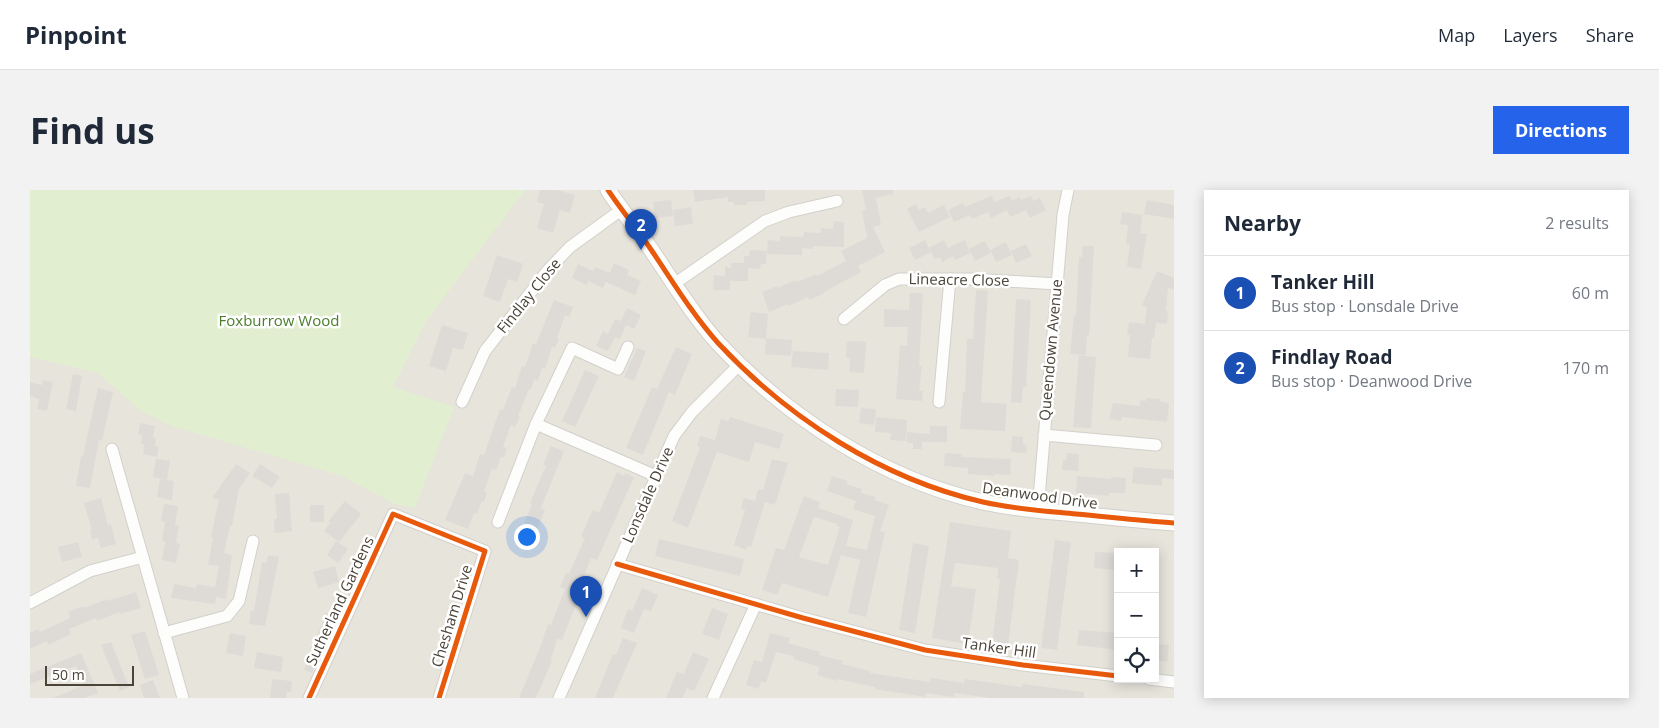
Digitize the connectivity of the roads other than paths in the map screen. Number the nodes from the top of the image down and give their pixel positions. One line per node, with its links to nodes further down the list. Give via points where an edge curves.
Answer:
1 (608, 190): 4 (street, Deanwood Drive)
2 (1068, 190): 7 (street, Queendown Avenue)
3 (838, 200): 6 (street, via 765,220)
4 (621, 210): 6 (street, Deanwood Drive); 11 (street, Findlay Close, via 570,247 548,270 484,352)
5 (950, 279): 7 (street, Lineacre Close); 8 (street, Lineacre Close, via 892,281); 12 (street)
6 (674, 284): 10 (street, Deanwood Drive, via 718,342)
7 (1057, 284): 14 (street, Queendown Avenue)
8 (844, 319)
9 (628, 347): 13 (street, via 618,369 572,348)
10 (740, 364): 17 (street, Lonsdale Drive, via 680,427); 18 (street, Deanwood Drive, via 768,391 804,418 889,469 980,501)
11 (462, 402)
12 (939, 402)
13 (536, 424): 17 (street); 20 (street)
14 (1044, 435): 15 (street); 18 (street, Queendown Avenue)
15 (1156, 445)
16 (112, 448): 23 (street)
17 (656, 476): 24 (street, Lonsdale Drive)
18 (1038, 510): 21 (street, Deanwood Drive)
19 (393, 514): 32 (street, Sutherland Gardens); 33 (street, Chesham Drive, via 485,551)
20 (498, 522)
21 (1174, 523)
22 (252, 541): 27 (street, via 239,601 231,612 217,620)
23 (143, 557): 25 (street, via 80,574); 27 (street)
24 (617, 564): 26 (street, Tanker Hill); 34 (street, Lonsdale Drive)
25 (30, 603)
26 (756, 604): 28 (street, Tanker Hill, via 925,650); 35 (street)
27 (164, 633): 31 (street)
28 (1114, 676)
29 (1159, 680): 30 (street)
30 (1174, 682)
31 (183, 698)
32 (309, 698)
33 (439, 698)
34 (559, 698)
35 (713, 698)

